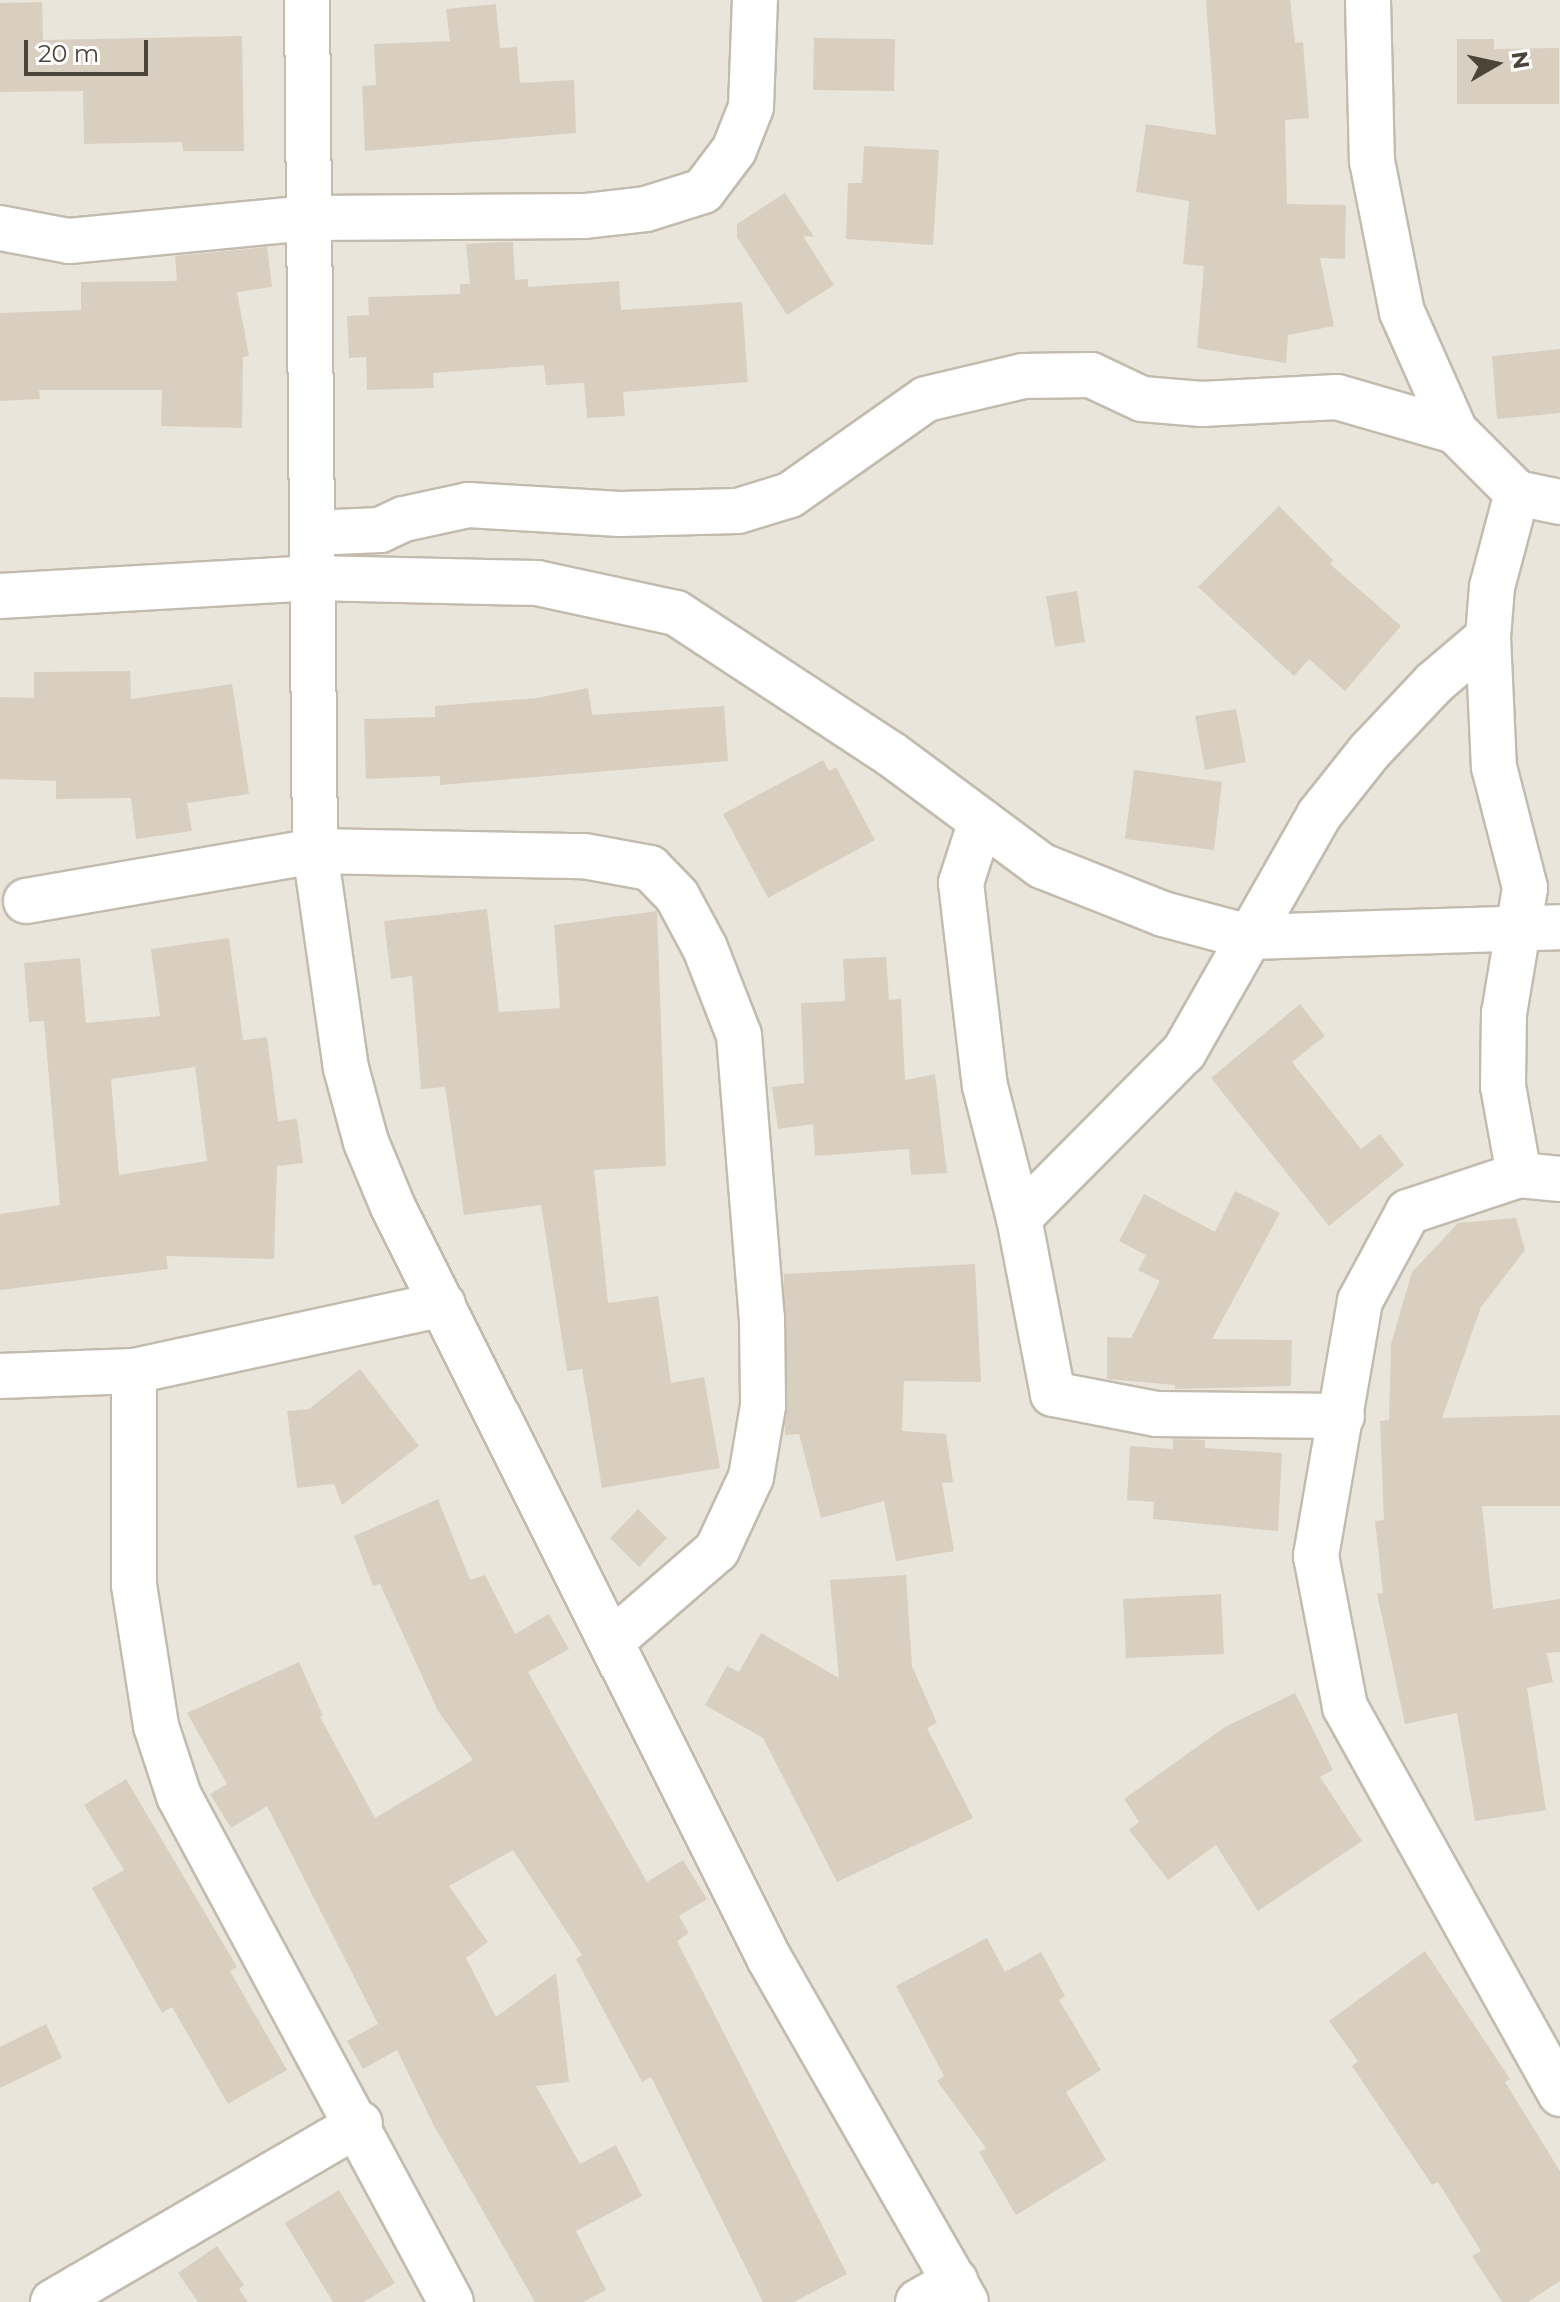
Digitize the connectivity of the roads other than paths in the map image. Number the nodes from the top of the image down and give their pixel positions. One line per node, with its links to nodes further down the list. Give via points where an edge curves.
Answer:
1 (307, 0): 4 (street)
2 (755, 0): 4 (street, via 751,107 734,150 703,191 646,209 585,216)
3 (1368, 0): 6 (street, via 1372,161 1402,312)
4 (310, 218): 5 (street, via 69,241); 9 (street)
5 (0, 228)
6 (1455, 431): 7 (street); 9 (street, via 1337,397 1202,404 1142,399 1091,375 1023,376 926,399 790,495 738,511 620,514 468,505 404,519 380,530)
7 (1517, 493): 8 (street); 12 (street, via 1492,587)
8 (1560, 502)
9 (313, 533): 10 (street)
10 (313, 578): 11 (street); 13 (street, via 537,583 676,613 891,754); 14 (street)
11 (0, 596)
12 (1488, 637): 16 (street, via 1494,767 1525,888); 17 (street, via 1434,683 1369,752 1319,815)
13 (981, 821): 17 (street, via 1042,866 1163,914); 19 (street, via 961,883 985,1086)
14 (315, 851): 15 (street); 20 (street, via 346,1068 366,1142); 24 (street, via 584,856 650,868 677,896 705,948 739,1035 762,1318 763,1406 751,1477 717,1550)
15 (26, 901)
16 (1541, 927): 17 (street); 18 (street, via 1504,1013 1503,1086)
17 (1249, 937): 19 (street, via 1184,1052)
18 (1539, 1177): 23 (street, via 1408,1212 1360,1301)
19 (1019, 1218): 23 (street, via 1053,1394 1157,1414)
20 (443, 1304): 21 (street); 24 (street)
21 (134, 1371): 22 (street); 26 (street, via 134,1585 156,1726 179,1796)
22 (0, 1376)
23 (1342, 1416): 25 (street, via 1316,1556 1345,1707)
24 (612, 1641): 27 (street, via 769,1958)
25 (1560, 2094)
26 (360, 2123): 28 (street); 29 (street)
27 (961, 2291): 30 (street)
28 (53, 2302)
29 (451, 2302)
30 (918, 2302)

